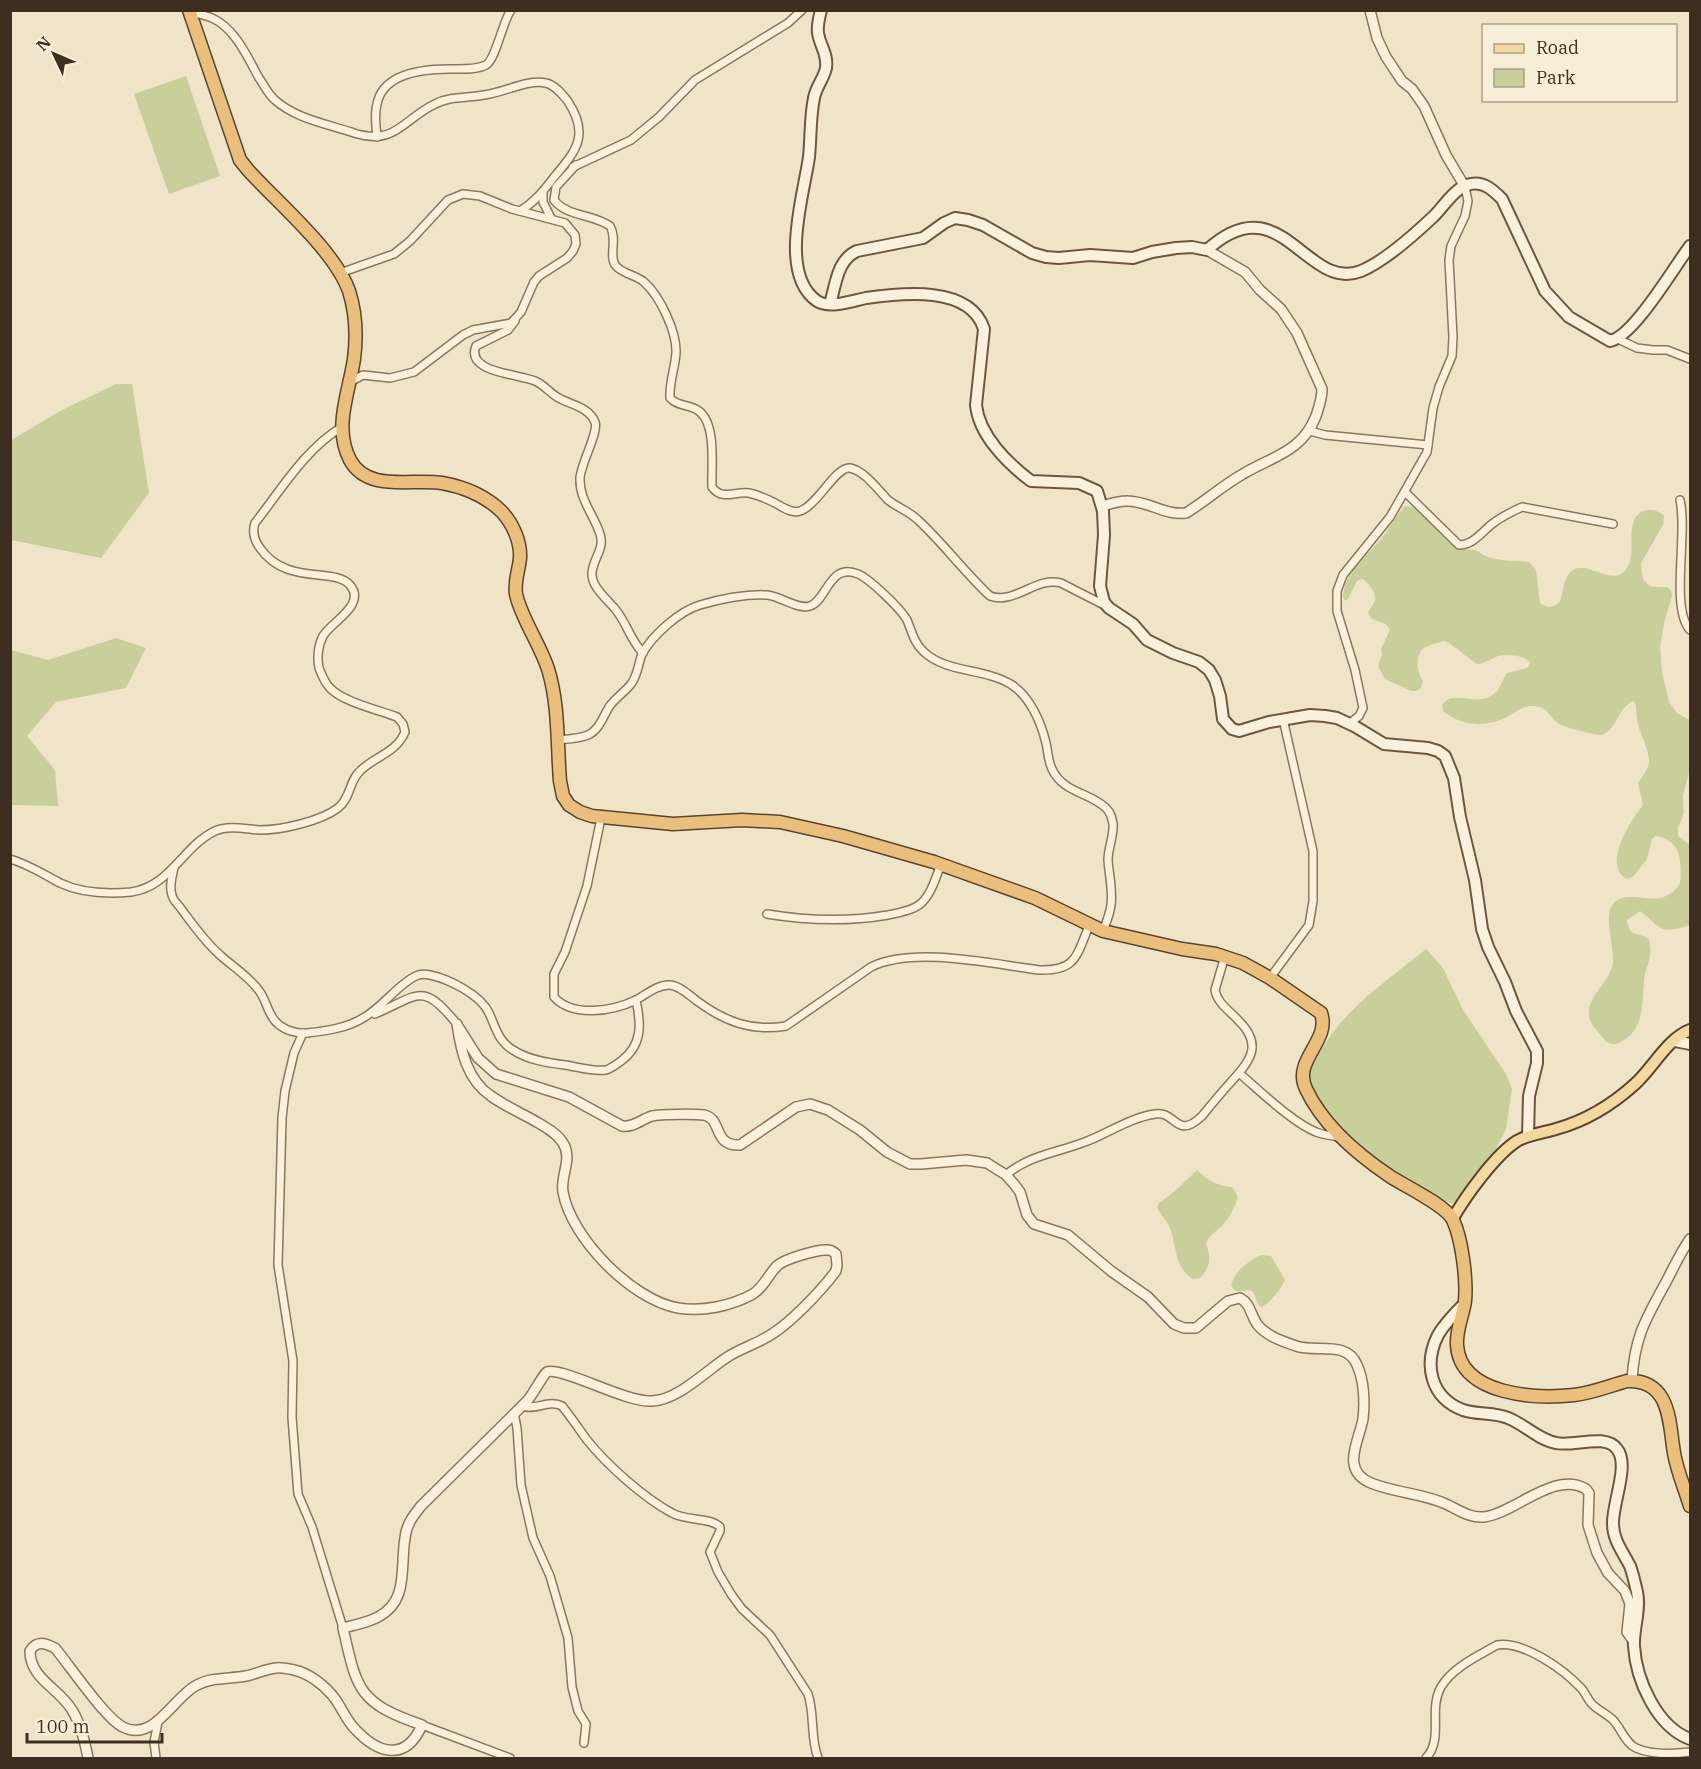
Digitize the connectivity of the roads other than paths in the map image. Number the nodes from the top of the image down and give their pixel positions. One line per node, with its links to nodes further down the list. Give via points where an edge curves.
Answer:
1 (511, 10): 6 (street, via 488,64 410,74 384,88 377,102)
2 (802, 10): 7 (street, via 788,23 695,80 631,140)
3 (821, 10): 16 (main road, via 818,36 826,56 825,70 814,94 795,239 803,284 814,299)
4 (1370, 10): 9 (street, via 1386,57 1425,106)
5 (190, 11): 6 (street, via 213,18 232,34 266,90 291,111); 15 (highway, via 240,160)
6 (377, 137): 8 (street, via 400,129 441,101 548,83 572,108 579,134 575,153)
7 (576, 165): 8 (street); 28 (street, via 556,187 554,201 564,209 610,226 615,239 616,266 645,283 662,308 676,350 670,398 674,403 698,410 708,425 712,487 716,493 757,495 794,512 801,511 841,470 853,469 918,520 990,596 1003,598 1053,581)
8 (555, 177): 10 (street)
9 (1465, 187): 14 (main road, via 1396,248 1358,272 1337,274 1290,242 1259,228 1242,228 1217,240); 18 (main road, via 1481,184 1502,200 1545,291 1558,307 1600,336 1610,341); 23 (street, via 1465,216 1449,260 1452,357 1438,387)
10 (543, 192): 11 (street); 12 (street)
11 (520, 211): 12 (street); 15 (street, via 480,196 455,195 394,254)
12 (551, 218): 17 (street, via 572,229 576,243 567,258 538,276)
13 (1690, 246): 18 (main road)
14 (1207, 250): 16 (main road, via 1176,248 1133,258 1046,257 983,225 955,218 923,238 848,255); 22 (street, via 1245,272 1288,318 1322,389)
15 (340, 273): 20 (highway, via 349,291 356,328)
16 (830, 304): 26 (main road, via 926,293 965,306 984,329 976,405 982,428 999,451 1031,481 1079,483 1097,491)
17 (517, 319): 20 (street, via 464,334 414,372 390,378 363,375); 30 (street, via 508,330 476,346 476,359 484,367 536,381 559,398 582,408 595,422 580,481 602,544 592,577)
18 (1618, 339): 19 (street, via 1637,348 1667,350)
19 (1690, 359)
20 (348, 383): 21 (highway)
21 (342, 427): 33 (highway, via 351,461 360,473 374,480 463,488 485,498 509,521 520,557 516,594 548,668); 37 (street, via 310,453 255,523 253,535 264,555 279,566 350,584 355,600 322,638 318,649 322,676 340,696 397,717 405,732 399,744 354,777 345,801 338,808 293,825 270,829 223,828 197,844)
22 (1310, 431): 23 (street); 26 (street, via 1300,443 1243,473 1186,513 1175,515 1137,502)
23 (1428, 445): 24 (street)
24 (1405, 492): 27 (street, via 1459,545 1522,507); 32 (street, via 1336,591 1337,611 1364,708)
25 (1680, 500): 29 (street, via 1684,525 1681,600 1683,620)
26 (1102, 506): 28 (main road, via 1100,586)
27 (1613, 524)
28 (1109, 608): 31 (main road, via 1147,640 1209,670 1223,719 1232,729 1239,731)
29 (1690, 630)
30 (643, 653): 33 (street, via 631,684 611,704 596,729 582,737); 40 (street, via 672,620 697,606 765,595 797,606 811,606 840,574 859,574 896,604 916,643 932,659 989,675 1023,695 1042,729 1056,777 1106,807 1113,827 1108,859 1111,907)
31 (1283, 719): 32 (main road, via 1325,716); 42 (street, via 1313,851 1313,901 1309,925)
32 (1349, 724): 51 (main road, via 1384,744 1438,751 1450,765 1482,929 1537,1051 1529,1096)
33 (556, 740): 34 (highway, via 563,796 580,812)
34 (602, 818): 36 (highway, via 673,824 780,822); 43 (street, via 587,886 554,975 554,997 560,1004 594,1010)
35 (10, 859): 37 (street, via 74,889 95,892 146,888)
36 (941, 864): 38 (street, via 928,894 912,909 864,919 826,921); 39 (highway, via 1035,898)
37 (174, 868): 47 (street, via 172,896 195,928 261,992 279,1025)
38 (767, 914)
39 (1089, 926): 40 (highway); 43 (street, via 1075,957 1065,968 1039,970 945,958 885,961 786,1026 769,1029 732,1022 674,985 662,985)
40 (1103, 931): 41 (highway)
41 (1225, 956): 42 (highway); 50 (street, via 1216,995 1252,1036 1252,1054)
42 (1270, 978): 52 (highway, via 1321,1013 1323,1029 1302,1074 1314,1103)
43 (636, 1000): 45 (street, via 639,1039 621,1061 605,1070 549,1063 516,1052 499,1037 480,1000 426,975 418,975 377,1009)
44 (457, 1024): 45 (street, via 437,1002 419,994); 53 (street, via 478,1058 496,1074 569,1097 622,1126 656,1115 702,1115 714,1122 724,1141 740,1145 796,1107 818,1105 910,1164 975,1160 987,1162); 58 (street, via 466,1066 476,1082 490,1096 542,1125 563,1143 567,1161 562,1185 577,1225 601,1258 647,1295 678,1308 726,1305 758,1290 782,1262 828,1250 838,1259 830,1279 777,1331 668,1396 641,1400 562,1372 548,1371)
45 (348, 1026): 47 (street)
46 (1690, 1030): 48 (main road)
47 (303, 1033): 61 (street, via 294,1053 282,1118 278,1265 292,1360 298,1494)
48 (1675, 1041): 49 (main road); 51 (main road, via 1635,1084 1596,1113)
49 (1690, 1044)
50 (1239, 1073): 52 (street, via 1316,1132); 53 (street, via 1198,1121 1183,1126 1163,1113 1146,1116 1083,1143 1033,1158)
51 (1528, 1136): 54 (main road, via 1507,1149)
52 (1342, 1137): 54 (highway, via 1370,1162)
53 (1006, 1175): 62 (street, via 1020,1192 1034,1224 1058,1230 1075,1240 1148,1298 1174,1324 1196,1328 1228,1301 1240,1298 1248,1303 1255,1322 1275,1338 1308,1350 1332,1348 1348,1353 1357,1365 1363,1388 1363,1418 1353,1460 1360,1475 1371,1483 1426,1497 1476,1517 1494,1515 1558,1486 1575,1484 1586,1489 1592,1540 1608,1573 1628,1597 1627,1632)
54 (1453, 1218): 56 (highway, via 1463,1268)
55 (1690, 1239): 57 (street, via 1641,1328)
56 (1464, 1304): 57 (highway, via 1457,1348 1465,1369 1483,1384 1517,1393 1553,1396 1586,1393); 62 (main road, via 1447,1322 1433,1348 1432,1377 1445,1400 1466,1411 1508,1418 1556,1443 1603,1440 1618,1450 1621,1473 1613,1526 1638,1597)
57 (1632, 1381): 60 (highway, via 1649,1387 1666,1404)
58 (522, 1406): 59 (street); 71 (street, via 558,1403 612,1466 660,1506 687,1519 720,1527 710,1552 713,1561 731,1594 770,1635 808,1694)
59 (514, 1413): 61 (street, via 413,1516 405,1537 396,1602 378,1617); 66 (street, via 523,1496 533,1538 550,1576 568,1638 572,1687 586,1724)
60 (1690, 1506)
61 (343, 1628): 64 (street, via 362,1691 385,1710)
62 (1634, 1642): 65 (main road, via 1647,1694 1670,1725)
63 (158, 1722): 64 (street, via 198,1684 279,1667 315,1680 330,1693 353,1727 378,1748 405,1748); 68 (street, via 136,1730 124,1728 55,1648 34,1645 30,1651 33,1666 72,1709); 69 (street)
64 (422, 1725): 70 (street)
65 (1690, 1739)
66 (584, 1743)
67 (1690, 1752): 72 (street, via 1672,1754 1636,1748 1565,1673 1530,1652 1505,1644 1462,1666 1440,1688 1434,1706 1435,1738)
68 (88, 1758)
69 (156, 1758)
70 (510, 1758)
71 (818, 1758)
72 (1426, 1758)

